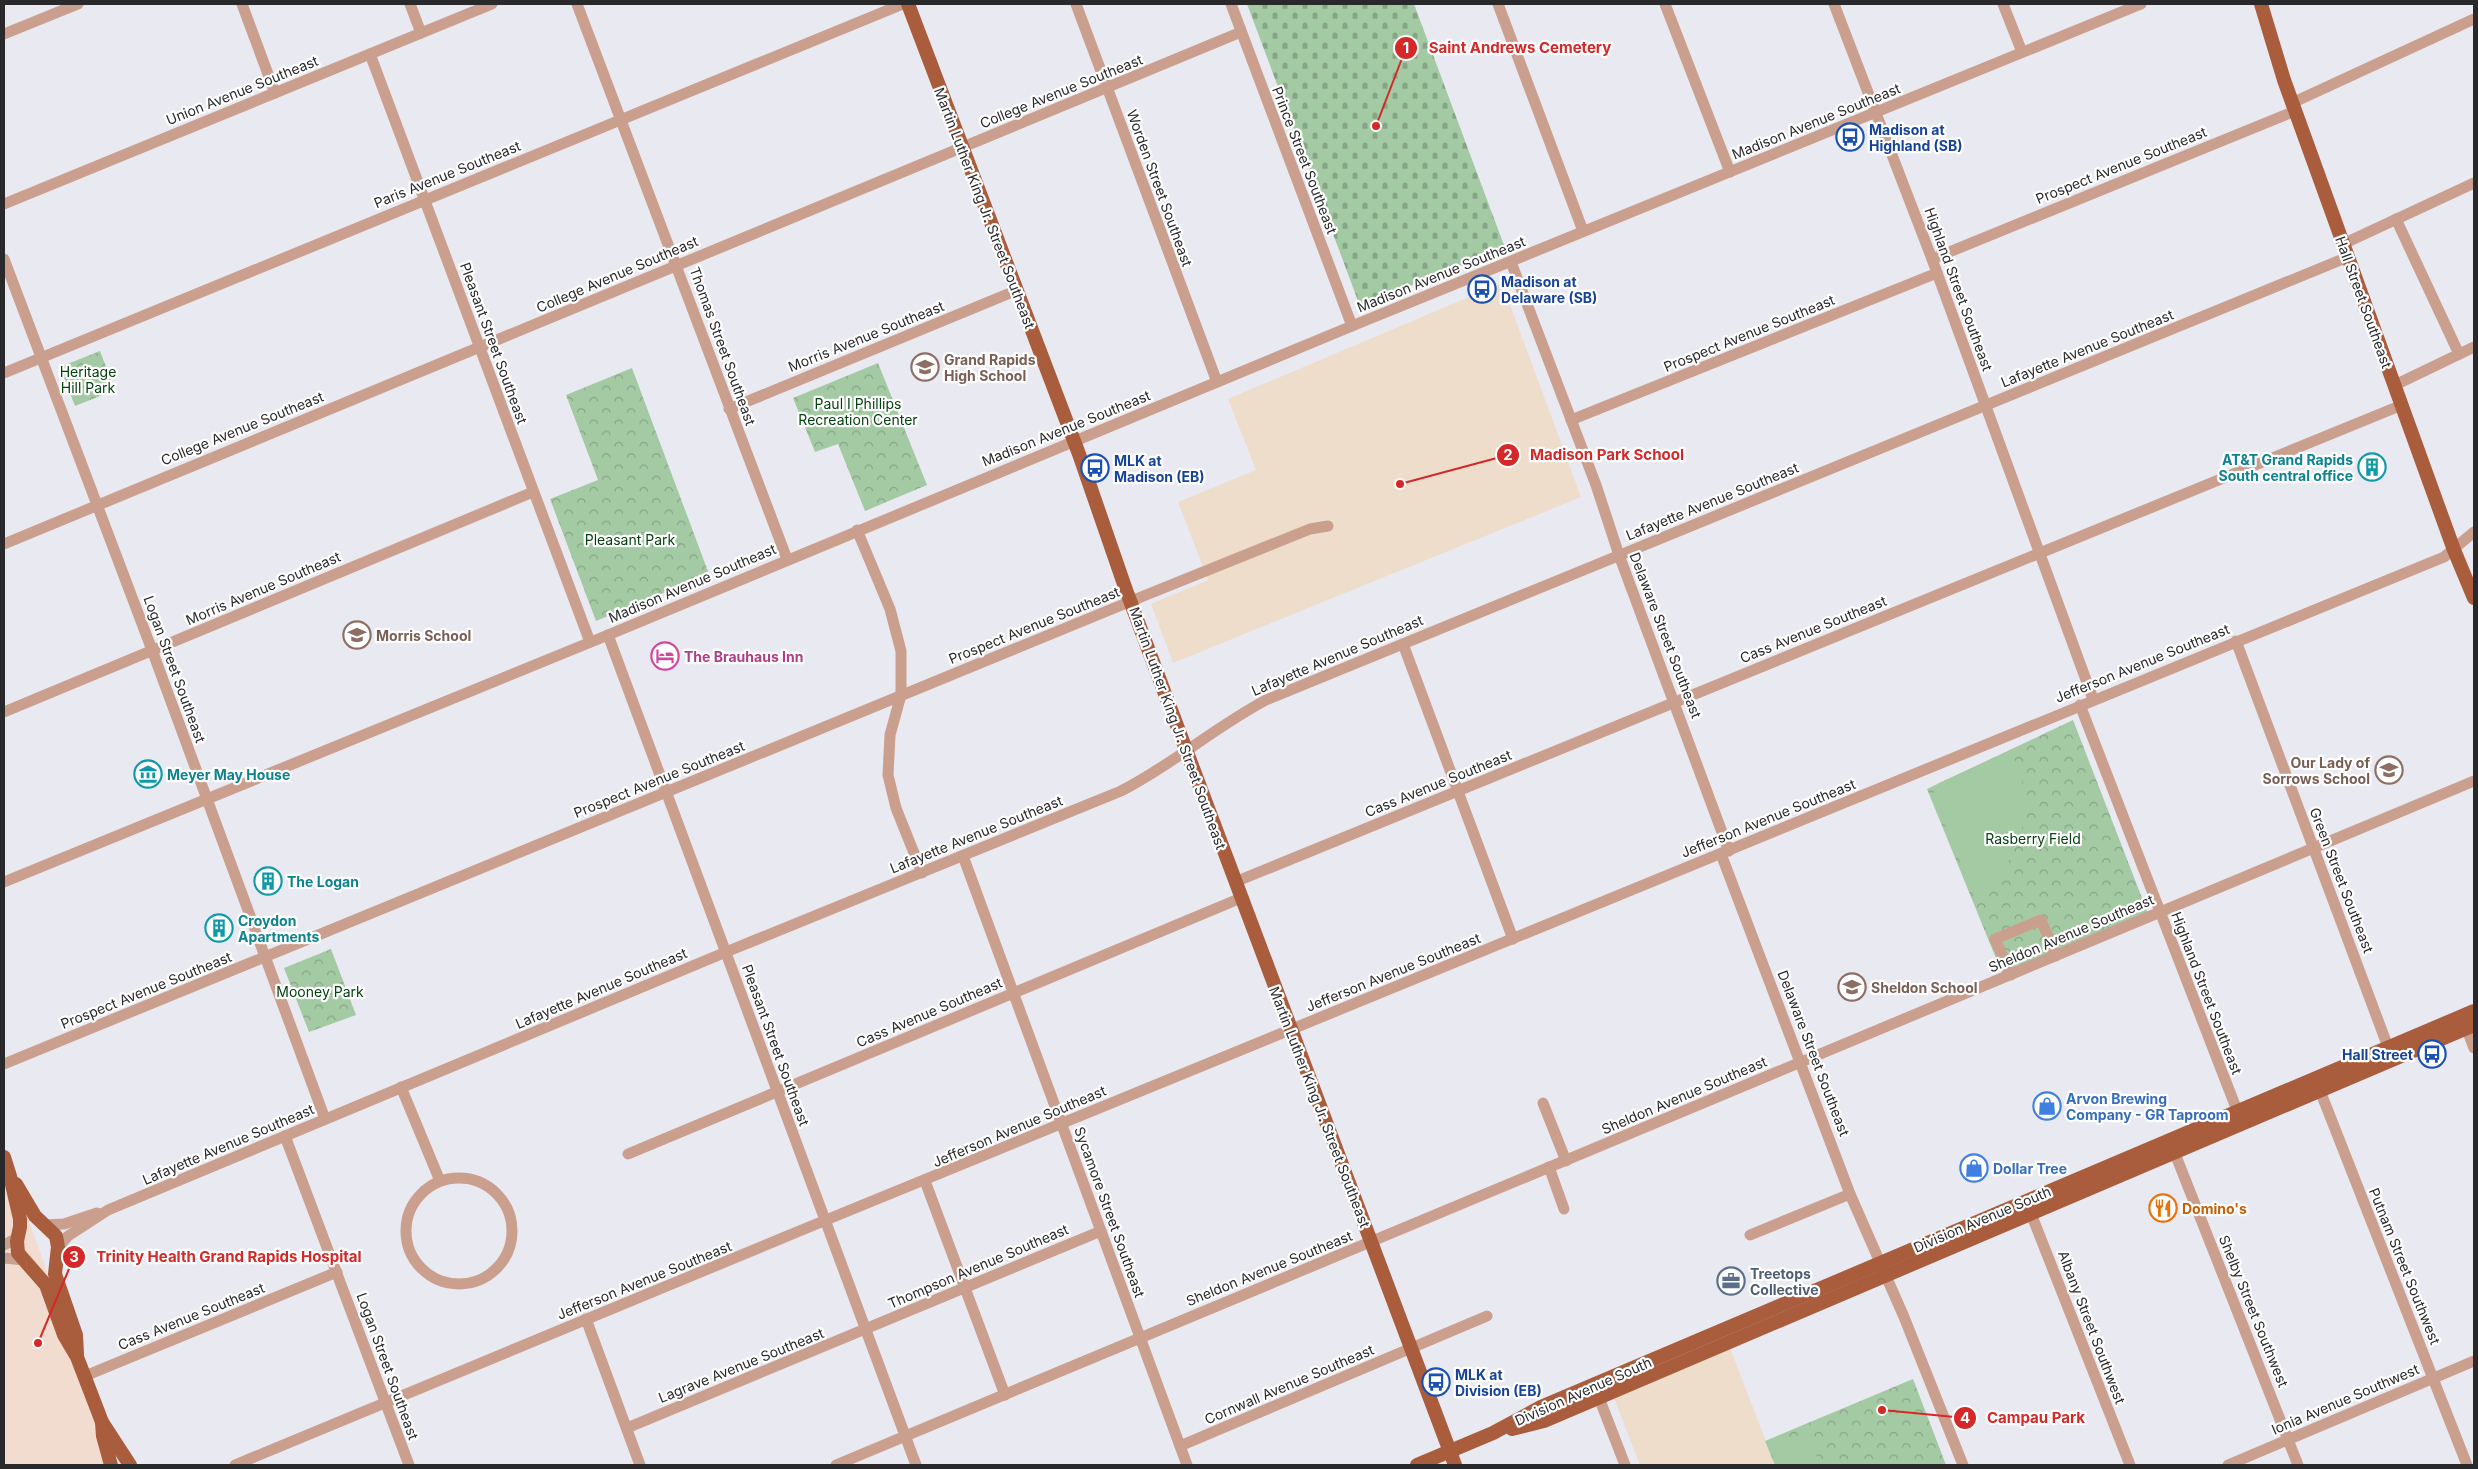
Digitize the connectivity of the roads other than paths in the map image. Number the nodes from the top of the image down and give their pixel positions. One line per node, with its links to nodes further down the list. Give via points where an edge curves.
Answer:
1 (78, 4): 19 (street)
2 (242, 4): 23 (street)
3 (410, 4): 18 (street)
4 (492, 4): 18 (street, Union Avenue Southeast)
5 (578, 4): 26 (street, Thomas Street Southeast)
6 (903, 4): 26 (street, Paris Avenue Southeast)
7 (908, 4): 27 (main road, Martin Luther King Jr. Street Southeast)
8 (1076, 4): 22 (street, Worden Street Southeast)
9 (1230, 4): 17 (street, Prince Street Southeast)
10 (1498, 4): 33 (street)
11 (1665, 4): 28 (street)
12 (1834, 4): 25 (street, Highland Street Southeast)
13 (2003, 4): 20 (street)
14 (2141, 4): 20 (street, Madison Avenue Southeast)
15 (2261, 4): 24 (main road, Hall Street Southeast)
16 (2474, 19): 24 (street, Prospect Avenue Southeast)
17 (1241, 32): 22 (street, College Avenue Southeast); 41 (street, Prince Street Southeast)
18 (421, 33): 21 (street, Union Avenue Southeast)
19 (4, 34)
20 (2022, 52): 25 (street, Madison Avenue Southeast)
21 (370, 54): 23 (street, Union Avenue Southeast); 30 (street, Pleasant Street Southeast)
22 (1108, 90): 27 (street, College Avenue Southeast); 47 (street, Worden Street Southeast)
23 (276, 93): 31 (street, Union Avenue Southeast)
24 (2293, 107): 34 (main road, Hall Street Southeast); 36 (street, Prospect Avenue Southeast)
25 (1876, 112): 28 (street, Madison Avenue Southeast); 36 (street, Highland Street Southeast)
26 (622, 121): 30 (street, Paris Avenue Southeast); 38 (street, Thomas Street Southeast)
27 (962, 148): 38 (street, College Avenue Southeast); 40 (main road, Martin Luther King Jr. Street Southeast)
28 (1730, 172): 33 (street, Madison Avenue Southeast)
29 (2474, 182): 32 (street, Lafayette Avenue Southeast)
30 (424, 199): 42 (street, Pleasant Street Southeast); 45 (street, Paris Avenue Southeast)
31 (4, 204)
32 (2396, 219): 34 (street, Lafayette Avenue Southeast); 44 (street)
33 (1583, 231): 37 (street, Madison Avenue Southeast)
34 (2346, 251): 48 (main road, Hall Street Southeast); 50 (street, Lafayette Avenue Southeast)
35 (4, 259): 45 (street, Logan Street Southeast)
36 (1932, 259): 39 (street, Highland Street Southeast)
37 (1512, 262): 41 (street, Madison Avenue Southeast); 52 (street, Delaware Street Southeast)
38 (678, 265): 42 (street, College Avenue Southeast); 51 (street, Thomas Street Southeast)
39 (1937, 273): 50 (street, Highland Street Southeast); 52 (street, Prospect Avenue Southeast)
40 (1015, 290): 51 (street, Morris Avenue Southeast); 53 (main road, Martin Luther King Jr. Street Southeast)
41 (1352, 326): 47 (street, Madison Avenue Southeast)
42 (480, 347): 54 (street, Pleasant Street Southeast); 55 (street, College Avenue Southeast)
43 (2474, 347): 44 (street)
44 (2458, 354): 48 (street)
45 (40, 358): 46 (street, Paris Avenue Southeast); 55 (street, Logan Street Southeast)
46 (4, 373)
47 (1217, 382): 53 (street, Madison Avenue Southeast)
48 (2395, 385): 49 (main road, Hall Street Southeast)
49 (2402, 405): 60 (main road, Hall Street Southeast); 61 (street, Cass Avenue Southeast)
50 (1986, 406): 61 (street, Highland Street Southeast); 62 (street, Lafayette Avenue Southeast)
51 (729, 409): 63 (street, Thomas Street Southeast)
52 (1572, 420): 62 (street, Delaware Street Southeast)
53 (1074, 441): 57 (street, Madison Avenue Southeast); 65 (main road, Martin Luther King Jr. Street Southeast)
54 (533, 492): 68 (street, Pleasant Street Southeast); 70 (street, Morris Avenue Southeast)
55 (96, 504): 59 (street, College Avenue Southeast); 70 (street, Logan Street Southeast)
56 (1328, 526): 65 (street, Prospect Avenue Southeast, via 1310,529)
57 (858, 530): 63 (street, Madison Avenue Southeast); 71 (street, via 898,634 903,666)
58 (2474, 532): 60 (street, Jefferson Avenue Southeast)
59 (4, 544)
60 (2454, 550): 64 (main road, Hall Street Southeast); 67 (street, Jefferson Avenue Southeast, via 2444,557)
61 (2038, 553): 72 (street, Highland Street Southeast); 73 (street, Cass Avenue Southeast)
62 (1619, 555): 69 (street, Lafayette Avenue Southeast); 73 (street, Delaware Street Southeast)
63 (787, 559): 66 (street, Madison Avenue Southeast)
64 (2474, 598)
65 (1131, 601): 71 (street, Prospect Avenue Southeast); 76 (main road, Martin Luther King Jr. Street Southeast)
66 (608, 635): 68 (street, Madison Avenue Southeast); 78 (street, Pleasant Street Southeast)
67 (2236, 641): 72 (street, Jefferson Avenue Southeast); 81 (street, Green Street Southeast)
68 (590, 642): 80 (street, Madison Avenue Southeast)
69 (1403, 644): 76 (street, Lafayette Avenue Southeast, via 1266,700); 79 (street)
70 (152, 650): 75 (street, Morris Avenue Southeast); 80 (street, Logan Street Southeast)
71 (901, 695): 78 (street, Prospect Avenue Southeast); 84 (street, via 890,735 888,775 896,808)
72 (2093, 699): 74 (street, Jefferson Avenue Southeast)
73 (1675, 701): 79 (street, Cass Avenue Southeast); 82 (street, Delaware Street Southeast)
74 (2080, 705): 82 (street, Jefferson Avenue Southeast); 88 (street, Highland Street Southeast)
75 (4, 712)
76 (1186, 749): 83 (street, Lafayette Avenue Southeast, via 1144,780); 86 (main road, Martin Luther King Jr. Street Southeast)
77 (2474, 781): 81 (street, Sheldon Avenue Southeast)
78 (666, 792): 90 (street, Pleasant Street Southeast); 92 (street, Prospect Avenue Southeast)
79 (1457, 792): 86 (street, Cass Avenue Southeast); 89 (street)
80 (206, 798): 85 (street, Madison Avenue Southeast); 92 (street, Logan Street Southeast)
81 (2314, 846): 88 (street, Sheldon Avenue Southeast); 98 (street, Green Street Southeast)
82 (1725, 852): 89 (street, Jefferson Avenue Southeast); 100 (street, Delaware Street Southeast)
83 (963, 856): 84 (street, Lafayette Avenue Southeast); 94 (street, Sycamore Street Southeast)
84 (922, 873): 90 (street, Lafayette Avenue Southeast)
85 (4, 882)
86 (1235, 882): 87 (main road, Martin Luther King Jr. Street Southeast)
87 (1241, 898): 94 (street, Cass Avenue Southeast); 97 (main road, Martin Luther King Jr. Street Southeast)
88 (2159, 912): 91 (street, Sheldon Avenue Southeast); 106 (street, Highland Street Southeast)
89 (1512, 939): 97 (street, Jefferson Avenue Southeast)
90 (726, 952): 103 (street, Lafayette Avenue Southeast); 104 (street, Pleasant Street Southeast)
91 (2056, 956): 93 (street, Sheldon Avenue Southeast); 93 (street, via 2041,920 1995,939)
92 (265, 957): 101 (street, Prospect Avenue Southeast); 107 (street, Logan Street Southeast)
93 (2011, 975): 100 (street, Sheldon Avenue Southeast)
94 (1012, 993): 104 (street, Cass Avenue Southeast); 108 (street, Sycamore Street Southeast)
95 (2474, 1011): 96 (main road, Division Avenue South)
96 (2467, 1023): 98 (main road, Division Avenue South); 99 (street); 102 (main road, Division Avenue South)
97 (1293, 1029): 108 (street, Jefferson Avenue Southeast); 129 (main road, Martin Luther King Jr. Street Southeast)
98 (2388, 1047): 102 (main road, Division Avenue South)
99 (2474, 1048)
100 (1802, 1062): 114 (street, Sheldon Avenue Southeast); 119 (street, Delaware Street Southeast)
101 (4, 1064)
102 (2317, 1085): 106 (main road, Division Avenue South); 109 (main road, Division Avenue South); 146 (street, Putnam Street Southwest)
103 (401, 1087): 107 (street, Lafayette Avenue Southeast); 117 (street)
104 (778, 1093): 112 (street, Cass Avenue Southeast); 124 (street, Pleasant Street Southeast)
105 (1543, 1102): 114 (street)
106 (2238, 1111): 109 (street, Highland Street Southeast); 111 (main road, Division Avenue South)
107 (325, 1120): 110 (street, Lafayette Avenue Southeast)
108 (1061, 1124): 118 (street, Jefferson Avenue Southeast); 126 (street, Sycamore Street Southeast)
109 (2243, 1124): 111 (main road, Division Avenue South)
110 (285, 1136): 122 (street, Lafayette Avenue Southeast); 135 (street, Logan Street Southeast)
111 (2172, 1146): 120 (main road, Division Avenue South); 123 (main road, Division Avenue South); 153 (street, Shelby Street Southwest)
112 (628, 1154)
113 (4, 1157): 116 (main road)
114 (1566, 1161): 115 (street, Sheldon Avenue Southeast)
115 (1549, 1167): 121 (street); 129 (street, Sheldon Avenue Southeast)
116 (10, 1176): 125 (main road, via 34,1216); 128 (main road, via 20,1219)
117 (440, 1181): 117 (street, via 416,1199 409,1212 407,1242 420,1268 439,1280 461,1284 476,1282 488,1276 506,1255 511,1242 509,1214 493,1191 481,1183 461,1178)
118 (925, 1181): 124 (street, Jefferson Avenue Southeast); 137 (street)
119 (1850, 1194): 127 (street); 134 (street, Delaware Street Southeast)
120 (2026, 1201): 123 (street, Albany Street Southwest); 134 (main road, Division Avenue South)
121 (1564, 1209)
122 (108, 1210): 125 (street, via 64,1224); 131 (street, Lafayette Avenue Southeast, via 68,1236)
123 (2032, 1215): 136 (main road, Division Avenue South); 168 (street, Albany Street Southwest)
124 (826, 1220): 139 (street, Jefferson Avenue Southeast); 140 (street, Pleasant Street Southeast)
125 (45, 1225): 128 (main road, via 32,1224); 131 (main road, via 56,1236)
126 (1101, 1231): 137 (street, Thompson Avenue Southeast); 141 (street, Sycamore Street Southeast)
127 (1750, 1235)
128 (18, 1237): 130 (street); 133 (main road, via 18,1253)
129 (1372, 1242): 141 (street, Sheldon Avenue Southeast); 142 (main road, Martin Luther King Jr. Street Southeast)
130 (4, 1245)
131 (57, 1251): 133 (main road, via 44,1264); 143 (main road, via 55,1274 76,1335)
132 (4, 1258): 133 (street)
133 (25, 1261): 143 (main road, via 46,1285 64,1335)
134 (1879, 1263): 136 (street, Delaware Street Southeast); 147 (main road, Division Avenue South)
135 (337, 1272): 145 (street, Cass Avenue Southeast); 149 (street, Logan Street Southeast)
136 (1886, 1276): 147 (main road, Division Avenue South); 167 (street, Delaware Street Southeast)
137 (964, 1288): 140 (street, Thompson Avenue Southeast); 148 (street)
138 (1487, 1316): 142 (street, Cornwall Avenue Southeast)
139 (586, 1319): 149 (street, Jefferson Avenue Southeast); 151 (street)
140 (866, 1329): 151 (street, Lagrave Avenue Southeast); 152 (street, Pleasant Street Southeast)
141 (1141, 1338): 148 (street, Sheldon Avenue Southeast); 154 (street, Sycamore Street Southeast)
142 (1410, 1350): 154 (street, Cornwall Avenue Southeast); 155 (main road, Martin Luther King Jr. Street Southeast)
143 (78, 1357): 145 (main road)
144 (2474, 1361): 146 (street, Ionia Avenue Southwest)
145 (85, 1376): 150 (main road)
146 (2434, 1378): 153 (street, Ionia Avenue Southwest); 171 (street, Putnam Street Southwest)
147 (1596, 1391): 155 (main road, Division Avenue South, via 1541,1407); 166 (street)
148 (1005, 1395): 152 (street, Sheldon Avenue Southeast)
149 (386, 1402): 158 (street, Jefferson Avenue Southeast); 159 (street, Logan Street Southeast)
150 (102, 1422): 156 (main road, via 102,1436); 157 (main road)
151 (627, 1428): 160 (street)
152 (906, 1436): 161 (street, Sheldon Avenue Southeast); 162 (street, Pleasant Street Southeast)
153 (2288, 1439): 169 (street, Ionia Avenue Southwest); 170 (street, Shelby Street Southwest)
154 (1180, 1446): 163 (street, Sycamore Street Southeast)
155 (1450, 1452): 164 (main road, Division Avenue South); 165 (main road, Martin Luther King Jr. Street Southeast)
156 (111, 1465)
157 (130, 1465)
158 (235, 1465)
159 (409, 1465)
160 (639, 1465)
161 (836, 1465)
162 (916, 1465)
163 (1188, 1465)
164 (1417, 1465)
165 (1455, 1465)
166 (1625, 1465)
167 (1964, 1465)
168 (2130, 1465)
169 (2228, 1465)
170 (2298, 1465)
171 (2467, 1465)

